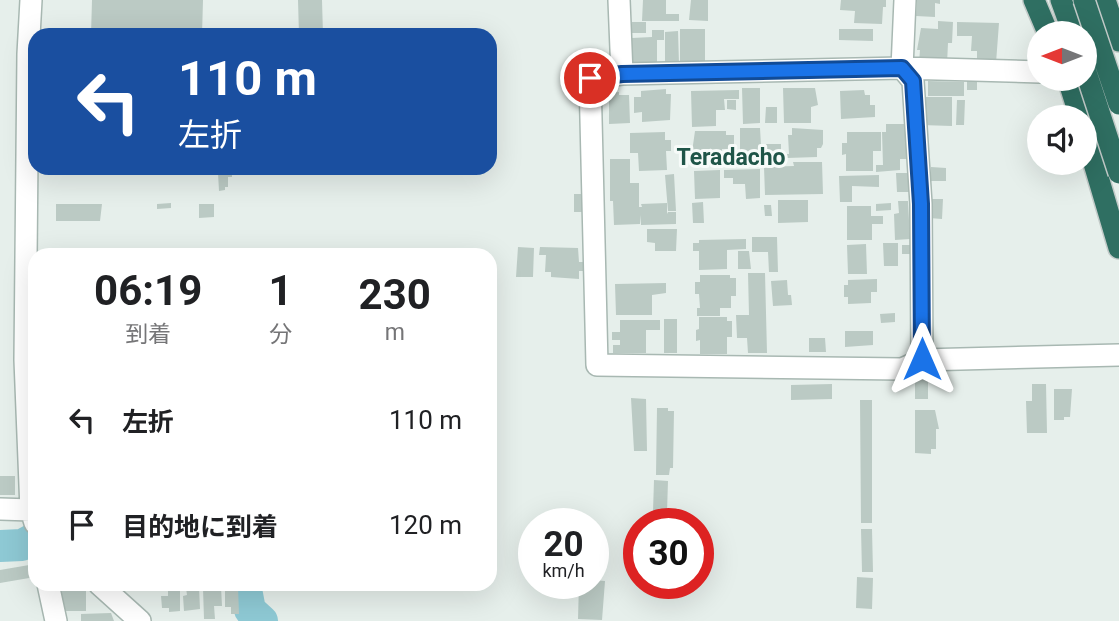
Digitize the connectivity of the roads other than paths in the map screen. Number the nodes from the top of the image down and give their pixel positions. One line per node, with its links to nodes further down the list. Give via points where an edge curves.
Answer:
1 (31, 0): 10 (street)
2 (619, 0): 17 (street)
3 (905, 0): 13 (street)
4 (1034, 0): 8 (highway)
5 (1061, 0): 9 (highway)
6 (1084, 0): 19 (highway, bridge)
7 (1105, 0): 11 (highway)
8 (1043, 21)
9 (1069, 21)
10 (29, 28)
11 (1119, 41)
12 (28, 54): 25 (street)
13 (902, 68): 16 (street); 17 (street); 24 (street, via 913,81 921,204)
14 (1119, 68): 15 (street)
15 (1097, 69)
16 (1027, 72)
17 (622, 74): 24 (street, via 590,78 597,365 902,369)
18 (1092, 91): 20 (highway, bridge)
19 (1119, 104)
20 (1119, 173)
21 (1097, 174): 22 (highway)
22 (1119, 248)
23 (1119, 355): 24 (street)
24 (922, 359)
25 (28, 418)
26 (0, 509): 27 (street)
27 (28, 515)
28 (49, 591): 30 (street)
29 (107, 591): 31 (street)
30 (55, 621)
31 (140, 621)

